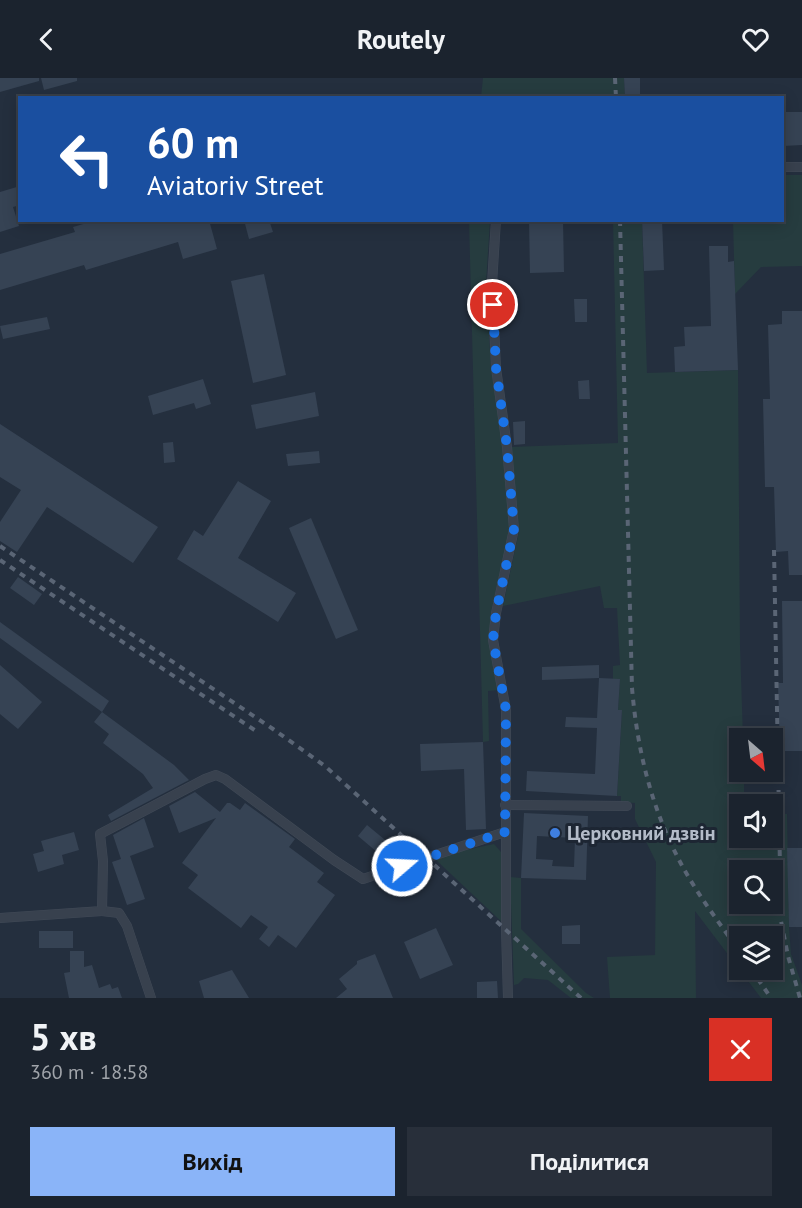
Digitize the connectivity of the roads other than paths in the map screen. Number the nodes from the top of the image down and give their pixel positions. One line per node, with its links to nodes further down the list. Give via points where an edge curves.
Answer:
1 (784, 167): 2 (street)
2 (802, 167)
3 (496, 222): 4 (street, via 492,284 496,368 514,529 493,640 506,710)
4 (505, 805): 5 (street); 6 (street)
5 (627, 806)
6 (505, 832): 7 (street, via 363,879 216,775 100,834); 10 (street)
7 (102, 911): 8 (street); 9 (street, via 119,913 127,926)
8 (0, 918)
9 (151, 998)
10 (508, 998)

